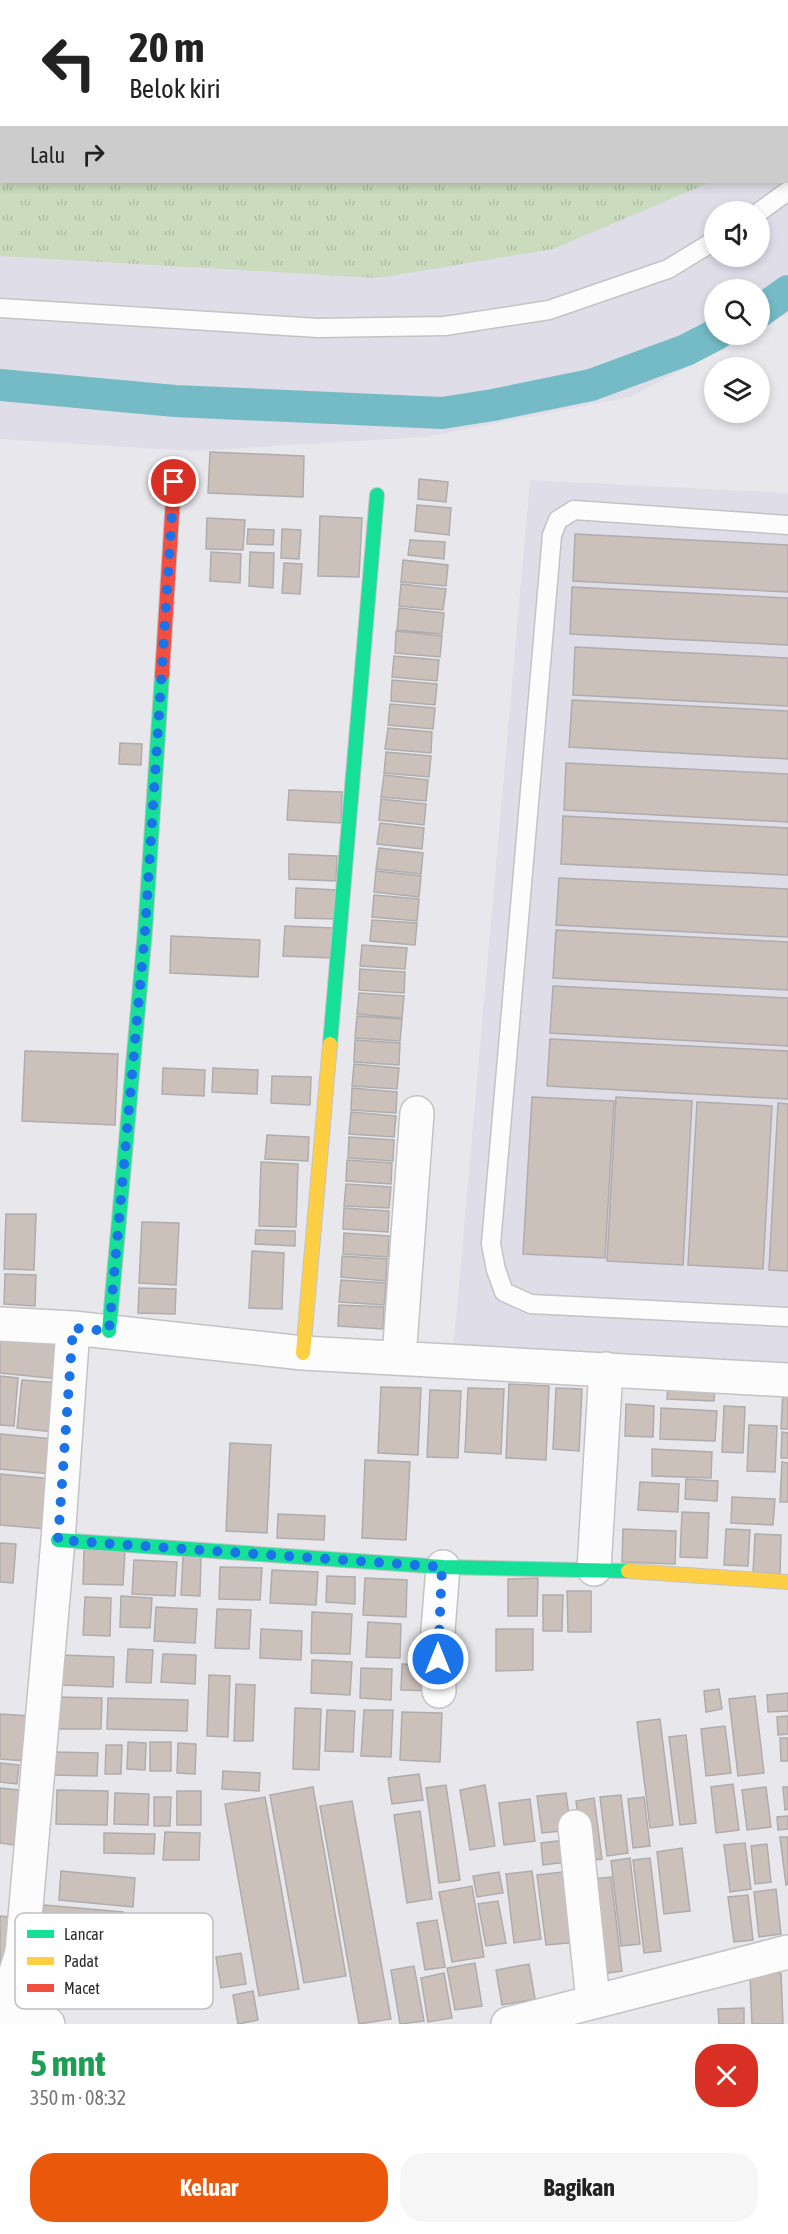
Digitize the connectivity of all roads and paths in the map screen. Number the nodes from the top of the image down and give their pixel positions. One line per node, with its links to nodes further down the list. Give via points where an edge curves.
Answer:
1 (788, 191): 2 (lane)
2 (770, 204)
3 (704, 247): 4 (lane, via 668,269 549,310 445,326 318,328)
4 (0, 308)
5 (174, 482): 12 (street, via 145,931)
6 (377, 495): 13 (street)
7 (788, 525): 9 (lane, via 574,510 558,520 552,535 491,1244 504,1292 531,1304)
8 (417, 1113): 14 (street)
9 (788, 1317)
10 (0, 1324): 11 (street)
11 (73, 1328): 12 (street); 17 (street)
12 (109, 1331): 13 (street)
13 (303, 1353): 14 (street)
14 (399, 1358): 15 (street)
15 (606, 1369): 16 (street); 19 (street)
16 (788, 1380)
17 (58, 1540): 18 (street); 23 (street)
18 (442, 1567): 19 (street); 21 (street, via 437,1643)
19 (594, 1569): 20 (street)
20 (788, 1582)
21 (439, 1691)
22 (575, 1827): 26 (street)
23 (25, 1913)
24 (788, 1952): 26 (street)
25 (15, 1974): 27 (street)
26 (593, 2001): 29 (street)
27 (1, 2018): 28 (street)
28 (48, 2024)
29 (508, 2024)

